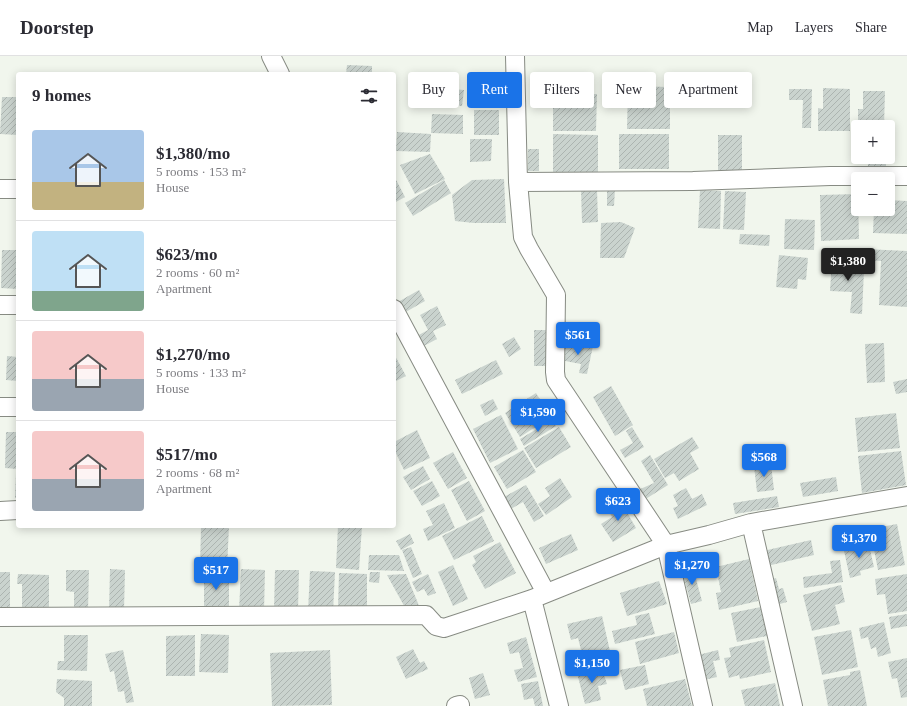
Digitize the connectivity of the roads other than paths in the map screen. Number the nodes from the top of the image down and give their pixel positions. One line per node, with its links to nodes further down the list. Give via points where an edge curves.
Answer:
1 (272, 56): 3 (street)
2 (515, 56): 5 (street)
3 (279, 72)
4 (907, 176): 5 (street)
5 (518, 182): 17 (street, via 524,237 556,295 556,380)
6 (0, 189): 7 (street)
7 (16, 189)
8 (0, 305): 9 (street)
9 (16, 305)
10 (396, 313): 18 (street)
11 (0, 407): 12 (street)
12 (16, 407)
13 (906, 502): 16 (street)
14 (16, 510): 15 (street)
15 (0, 511)
16 (751, 523): 17 (street); 22 (street)
17 (666, 544): 18 (street); 21 (street)
18 (539, 596): 19 (street, via 444,628 436,626 426,615); 20 (street)
19 (0, 617)
20 (559, 706)
21 (703, 706)
22 (793, 706)

